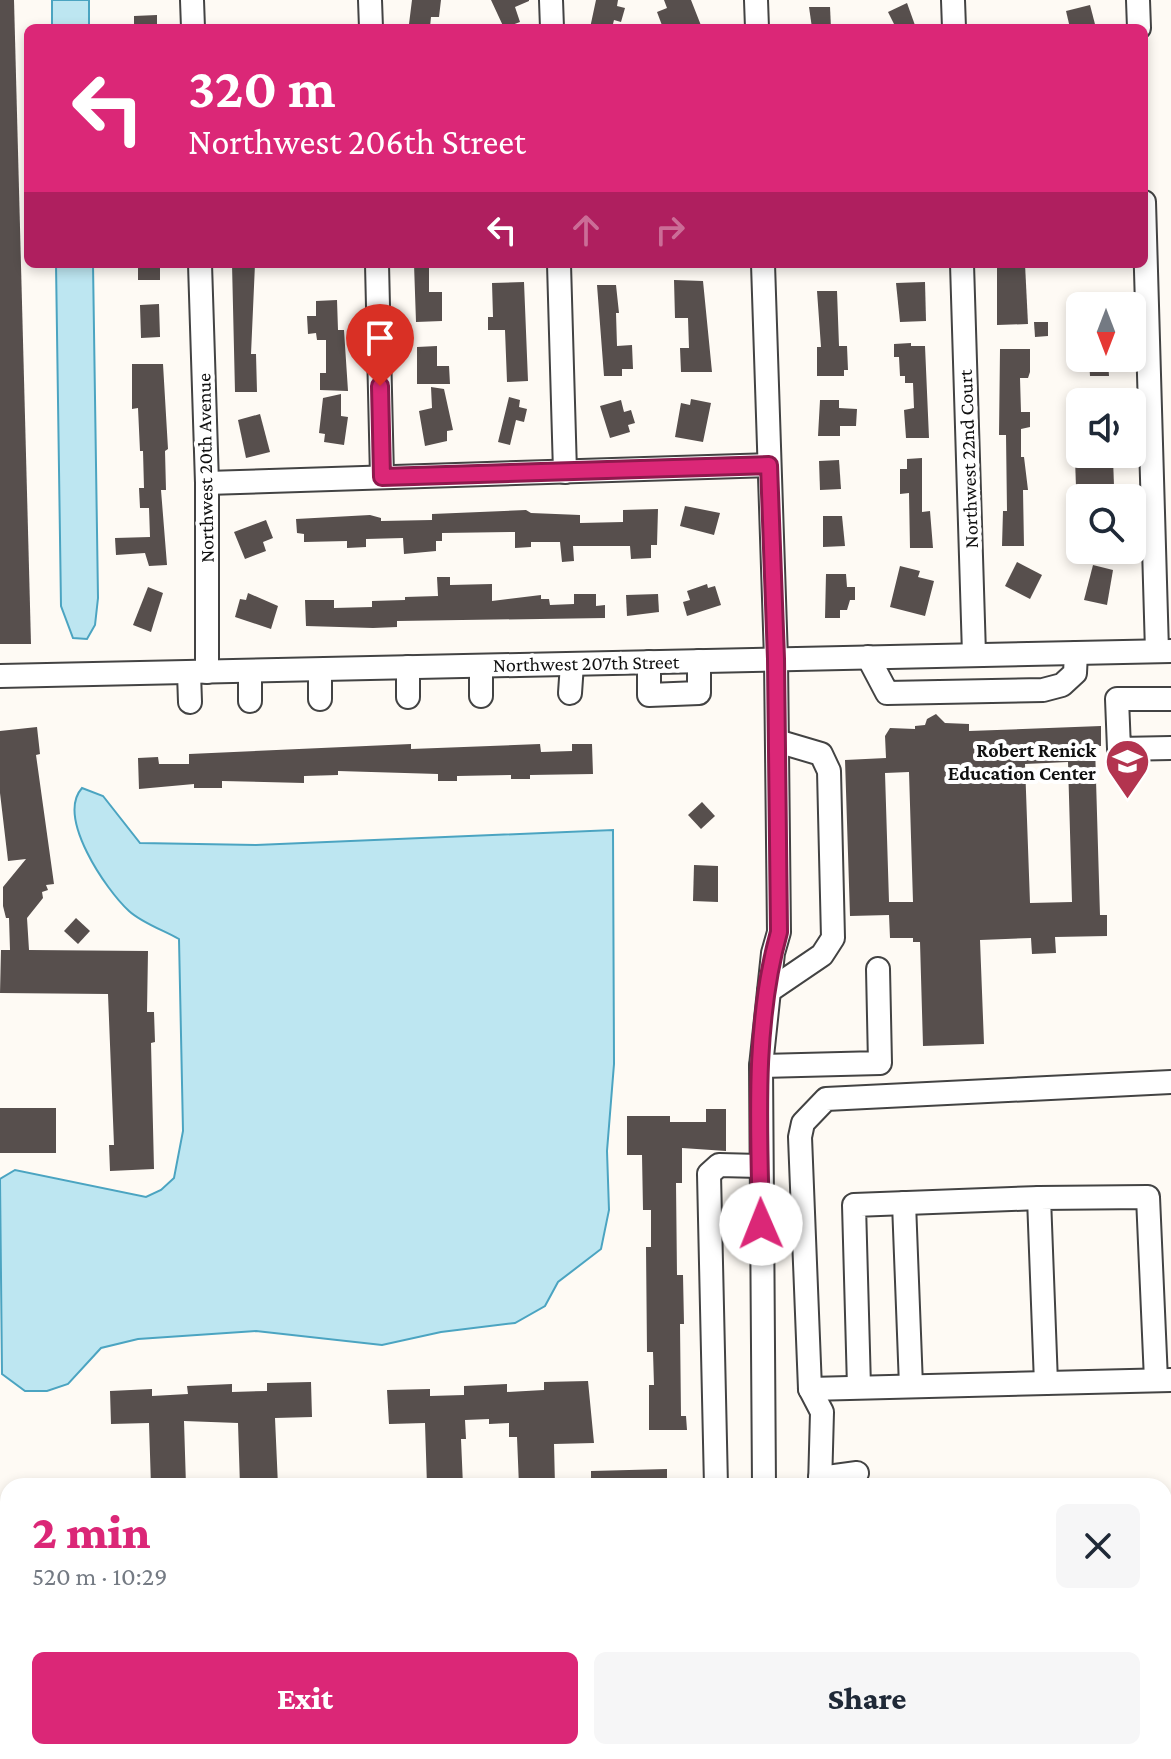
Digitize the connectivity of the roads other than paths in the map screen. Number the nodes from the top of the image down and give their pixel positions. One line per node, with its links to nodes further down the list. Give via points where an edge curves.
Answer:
1 (192, 0): 7 (street)
2 (370, 0): 8 (street)
3 (551, 0): 9 (street)
4 (756, 0): 10 (street)
5 (953, 0): 11 (street)
6 (1138, 0): 12 (street)
7 (193, 24)
8 (371, 24)
9 (552, 24)
10 (757, 24)
11 (954, 24)
12 (1139, 24)
13 (200, 268): 22 (street, Northwest 20th Avenue)
14 (377, 268): 21 (street)
15 (559, 268): 20 (street)
16 (763, 268): 19 (street)
17 (962, 268): 25 (street, Northwest 22nd Court)
18 (1147, 268): 23 (street)
19 (769, 465): 20 (street); 27 (street)
20 (565, 472): 21 (street)
21 (382, 477): 22 (street)
22 (207, 483): 35 (street, Northwest 20th Avenue)
23 (1164, 651): 24 (street, Northwest 207th Street)
24 (1076, 653): 25 (street, Northwest 207th Street); 26 (street, via 1075,673 1062,685 1043,690 903,693 882,689)
25 (974, 654): 26 (street, Northwest 207th Street)
26 (868, 657): 27 (street, Northwest 207th Street)
27 (776, 659): 28 (street, Northwest 207th Street); 44 (street)
28 (699, 661): 29 (street, Northwest 207th Street); 29 (street, via 699,693 649,695)
29 (649, 662): 30 (street, Northwest 207th Street)
30 (572, 664): 31 (street, Northwest 207th Street); 37 (street)
31 (481, 666): 32 (street, Northwest 207th Street); 38 (street)
32 (408, 667): 33 (street, Northwest 207th Street); 39 (street)
33 (320, 670): 34 (street, Northwest 207th Street); 40 (street)
34 (250, 671): 35 (street, Northwest 207th Street); 42 (street)
35 (198, 672): 36 (street, Northwest 207th Street); 43 (street, Northwest 20th Avenue)
36 (0, 676)
37 (570, 693)
38 (481, 696)
39 (408, 697)
40 (320, 699)
41 (1171, 699): 45 (street, via 1117,699 1119,749)
42 (250, 701)
43 (190, 702)
44 (777, 741): 47 (street, via 779,932); 47 (street, via 821,754 829,771 833,938 822,955)
45 (1171, 748)
46 (878, 969): 48 (street, via 880,1063)
47 (769, 991): 48 (street)
48 (761, 1066): 50 (street)
49 (1171, 1082): 57 (street, via 826,1099 803,1123 800,1137)
50 (760, 1166): 59 (street, via 719,1165 709,1174); 60 (street)
51 (1039, 1198): 52 (street); 53 (street, via 1148,1197); 54 (street)
52 (904, 1203): 55 (street); 56 (street, via 854,1205)
53 (1164, 1380): 54 (street)
54 (1046, 1383): 55 (street)
55 (911, 1386): 56 (street)
56 (859, 1387): 57 (street)
57 (810, 1389): 61 (street, via 822,1412)
58 (857, 1473): 62 (street)
59 (716, 1478)
60 (764, 1478)
61 (820, 1478)
62 (836, 1478)

